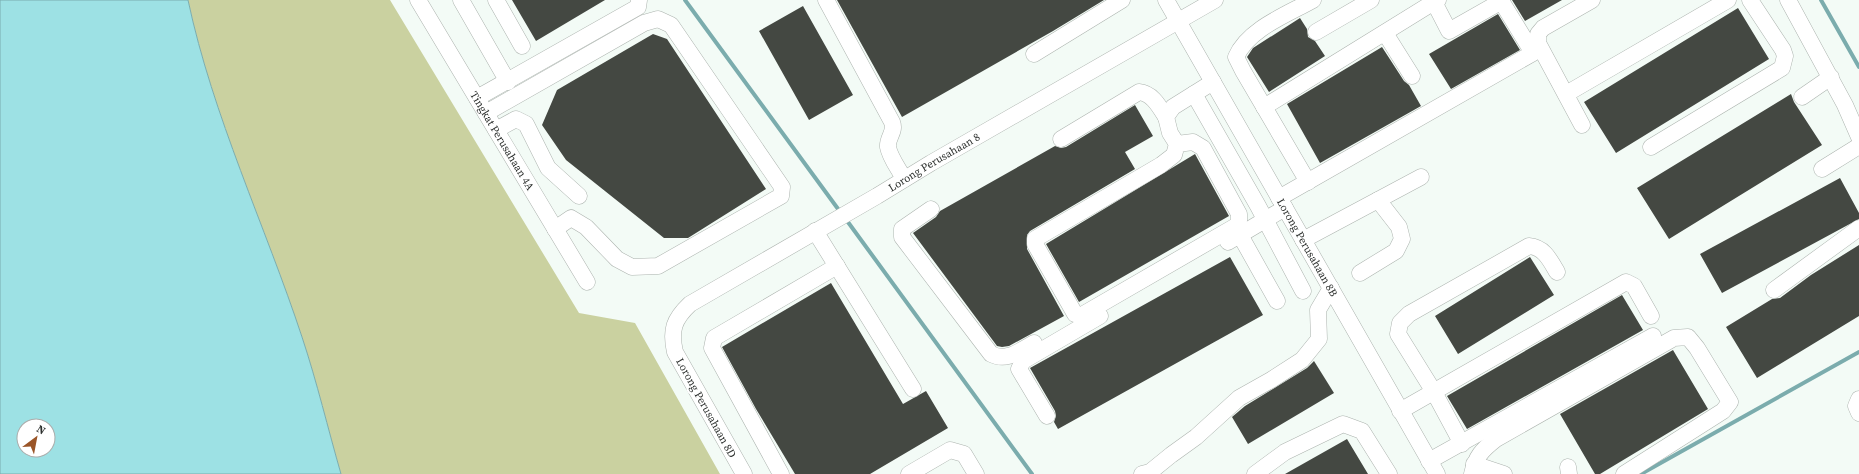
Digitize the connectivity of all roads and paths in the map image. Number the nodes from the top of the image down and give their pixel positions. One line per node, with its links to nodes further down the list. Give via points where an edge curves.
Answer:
1 (418, 0): 28 (street, Tingkat Perusahaan 4A)
2 (461, 0): 23 (street)
3 (496, 0): 19 (street)
4 (639, 0): 23 (street, via 638,7)
5 (826, 0): 41 (street, via 892,122 893,132 888,148)
6 (1122, 0): 20 (street)
7 (1166, 0): 16 (street, Lorong Perusahaan 8B)
8 (1215, 0): 16 (street, Lorong Perusahaan 8)
9 (1313, 0): 29 (street, via 1253,34 1240,47 1236,57)
10 (1371, 0): 17 (street)
11 (1592, 0): 26 (street, via 1543,28 1538,34 1538,44)
12 (1728, 0): 26 (street)
13 (1750, 0): 38 (street, via 1783,50 1785,56 1782,68)
14 (1788, 0): 22 (street)
15 (1436, 1): 18 (street); 42 (street, via 1449,31 1500,2 1533,53)
16 (1178, 21): 24 (street, Lorong Perusahaan 8B); 41 (street, Lorong Perusahaan 8)
17 (1316, 32)
18 (1385, 33): 21 (street); 29 (street)
19 (522, 46)
20 (1034, 54)
21 (1412, 76)
22 (1831, 78): 27 (street); 34 (street)
23 (508, 82): 28 (street)
24 (1213, 82): 25 (street); 45 (street, Lorong Perusahaan 8B)
25 (1194, 94): 31 (street, via 1173,107); 47 (street)
26 (1566, 94): 32 (street)
27 (1802, 97)
28 (477, 98): 30 (street, Tingkat Perusahaan 4A)
29 (1264, 107): 42 (street)
30 (486, 113): 33 (street, Tingkat Perusahaan 4A); 50 (street, via 644,24 658,19 670,25 782,187 781,196 658,266 632,267 617,259 586,227 571,218)
31 (1166, 117): 35 (street, via 1152,98 1146,93 1139,92); 36 (street)
32 (1582, 125)
33 (496, 130): 43 (street, via 516,119 526,124 548,168); 50 (street, Tingkat Perusahaan 4A)
34 (1859, 137)
35 (1061, 139)
36 (1177, 144): 61 (street, via 1174,155 1161,165 1035,239 1035,244 1071,310); 61 (street, via 1193,142 1203,148 1239,214 1239,221 1236,226)
37 (1859, 146): 39 (street)
38 (1651, 147)
39 (1822, 170)
40 (1421, 177): 44 (street)
41 (904, 179): 48 (street, Lorong Perusahaan 8)
42 (1308, 182): 45 (street)
43 (579, 196)
44 (1378, 200): 52 (street); 55 (street, via 1399,227 1402,239 1396,251)
45 (1282, 203): 47 (street); 52 (street, Lorong Perusahaan 8B)
46 (931, 209): 61 (street, via 902,229 902,237 991,354 999,358 1010,357)
47 (1265, 220): 51 (street); 59 (street)
48 (821, 227): 53 (street); 64 (street, Lorong Perusahaan 8, via 690,304 680,314 674,326)
49 (1859, 228): 58 (street)
50 (555, 229): 56 (street, Tingkat Perusahaan 4A)
51 (1240, 235): 60 (street); 70 (street, via 1023,361 1019,369)
52 (1303, 240): 57 (street, Lorong Perusahaan 8B)
53 (837, 266): 65 (street); 74 (street, via 714,338 712,348)
54 (1557, 272): 66 (street, via 1537,246 1529,246 1409,314 1400,323 1398,334)
55 (1360, 273)
56 (587, 282)
57 (1331, 288): 68 (street, Lorong Perusahaan 8B); 78 (street, via 1318,310 1319,339 1302,360 1239,398 1196,437 1150,472)
58 (1774, 290)
59 (1303, 291)
60 (1277, 301)
61 (1082, 316)
62 (1651, 316): 66 (street, via 1634,286 1626,282)
63 (1653, 336): 71 (street)
64 (672, 340): 75 (street, Lorong Perusahaan 8D, via 675,352)
65 (913, 389)
66 (1434, 392): 68 (street); 71 (street)
67 (1859, 399): 69 (street, via 1856,406)
68 (1400, 411): 72 (street, Lorong Perusahaan 8B)
69 (1859, 413)
70 (1047, 416)
71 (1462, 444): 72 (street)
72 (1433, 468)
73 (1473, 469): 81 (street); 82 (street, via 1481,451 1496,439 1674,338 1688,337 1730,402 1723,411)
74 (775, 472)
75 (744, 474)
76 (908, 474): 77 (street, via 950,450 964,454)
77 (976, 474)
78 (1142, 474)
79 (1256, 474): 80 (street, via 1285,452 1343,424 1362,431)
80 (1389, 474)
81 (1504, 474)
82 (1624, 474)

